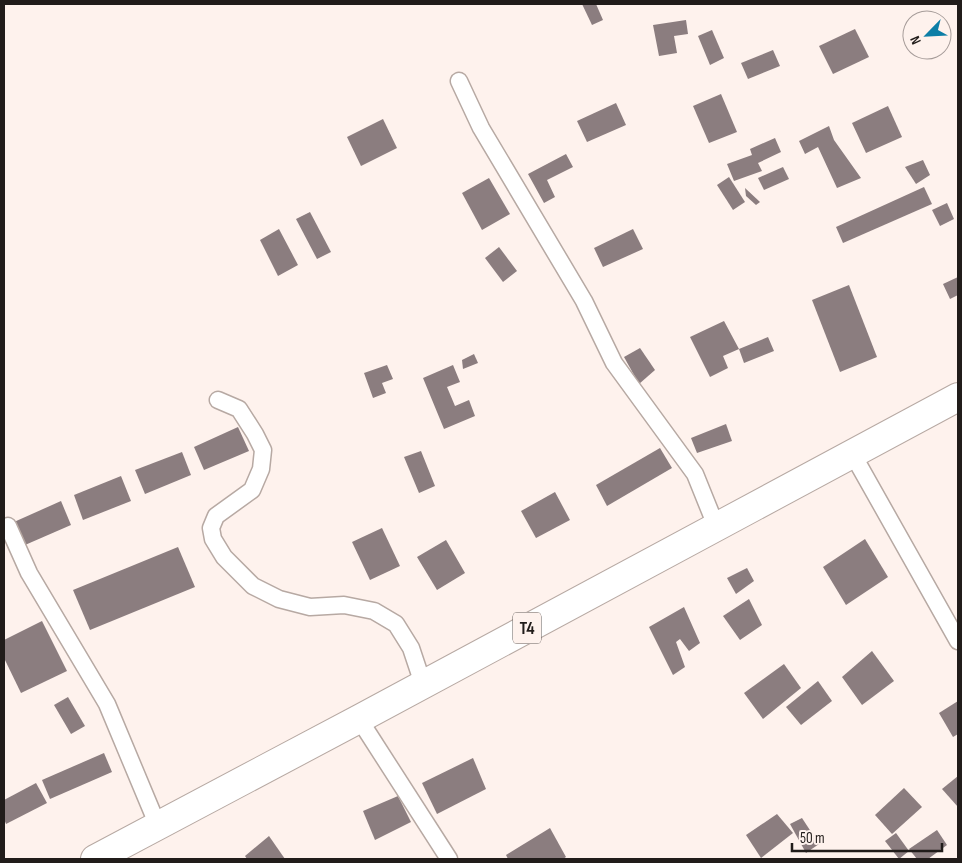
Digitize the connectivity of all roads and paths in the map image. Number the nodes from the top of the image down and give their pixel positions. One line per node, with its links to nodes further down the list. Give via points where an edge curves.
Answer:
1 (459, 81): 6 (street, via 481,128 584,301 614,364 695,474)
2 (958, 397): 4 (highway, T4)
3 (218, 400): 8 (street, via 239,410 263,450 261,469 252,490 216,516 210,528 224,557 253,586 279,599 310,607 344,605 374,611 396,624 411,648)
4 (852, 453): 6 (highway, T4); 7 (street)
5 (8, 526): 10 (street, via 29,573 108,704)
6 (716, 526): 8 (highway, T4)
7 (958, 641)
8 (423, 684): 9 (highway, T4)
9 (359, 719): 10 (highway, T4); 12 (street)
10 (158, 826): 11 (highway, T4)
11 (95, 859)
12 (450, 859)

